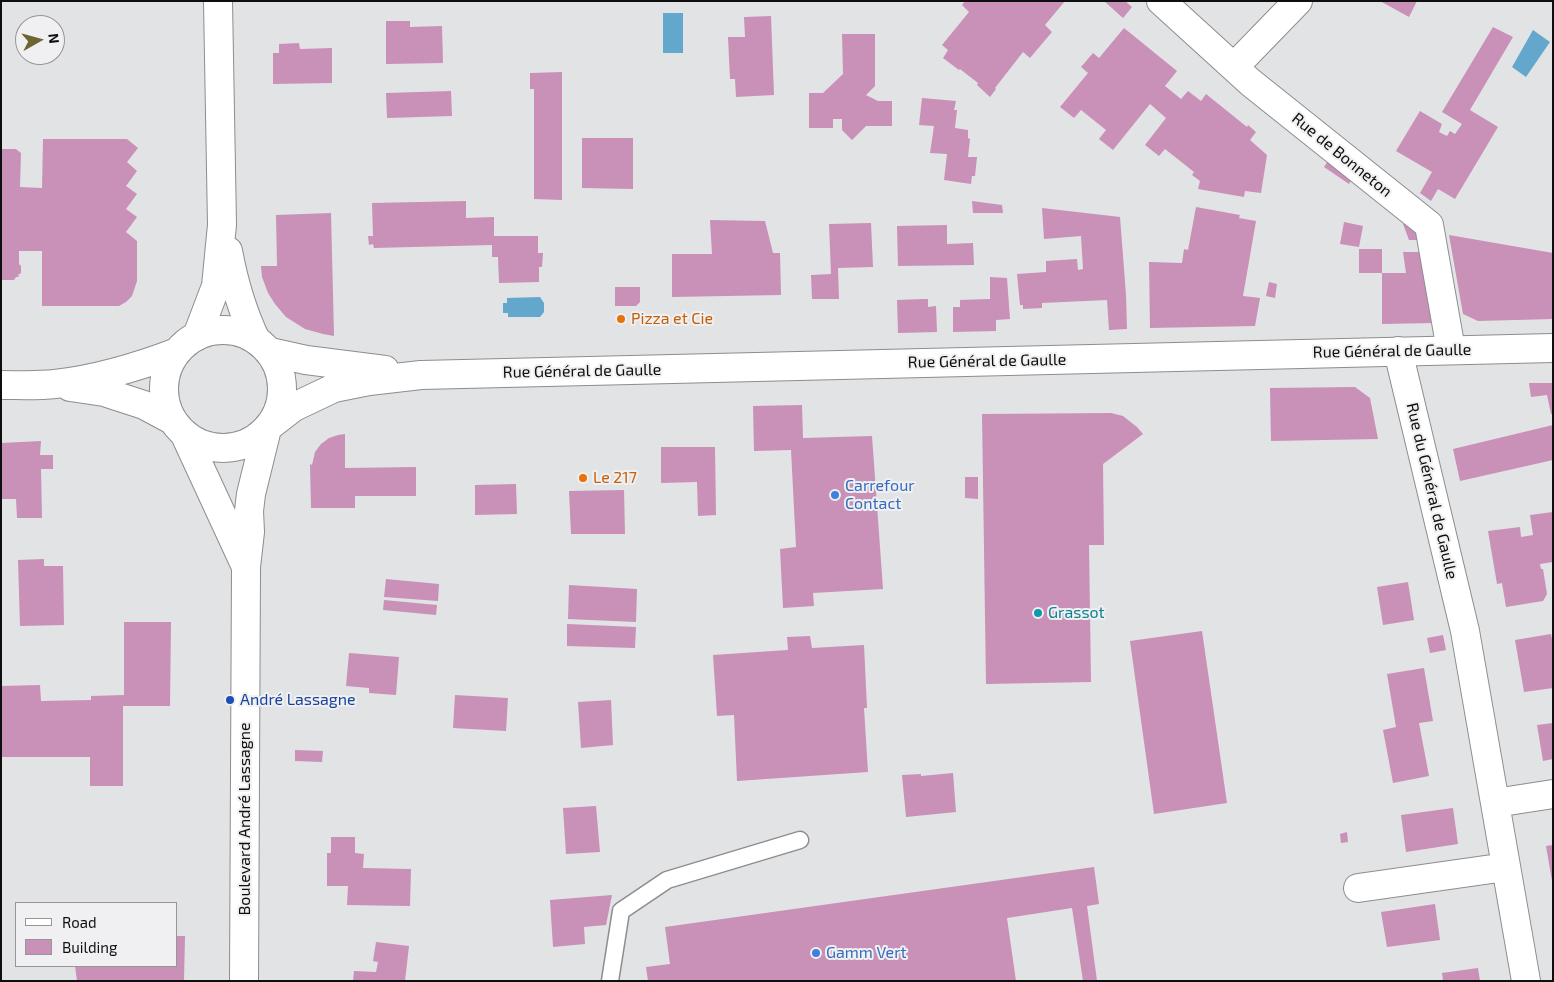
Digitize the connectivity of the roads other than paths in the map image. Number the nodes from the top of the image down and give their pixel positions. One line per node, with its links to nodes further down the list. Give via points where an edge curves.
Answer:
1 (218, 1): 5 (street)
2 (1161, 1): 4 (street, Rue de Bonneton)
3 (1298, 1): 4 (street)
4 (1234, 67): 9 (street, Rue de Bonneton, via 1429,225)
5 (222, 226): 6 (street, via 216,286); 7 (street, via 234,284 245,317)
6 (187, 344): 7 (street, via 212,331 227,330 243,333); 12 (street, via 148,363); 14 (street, via 168,367 164,385 166,403)
7 (263, 346): 11 (street, Rue Général de Gaulle, via 306,360); 15 (street, via 279,369 283,388 280,407)
8 (1553, 348): 9 (street, Rue Général de Gaulle)
9 (1451, 350): 10 (street, Rue Général de Gaulle)
10 (1398, 351): 11 (street, Rue Général de Gaulle); 18 (street, Rue du Général de Gaulle, via 1465,631)
11 (421, 374): 15 (street, Rue Général de Gaulle, via 334,388 294,406)
12 (54, 384): 13 (street); 14 (street, via 104,392 144,405)
13 (1, 385)
14 (179, 427): 15 (street, via 200,444 218,448 236,448 253,441); 16 (street, Boulevard André Lassagne)
15 (270, 427): 16 (street, Boulevard André Lassagne, via 251,494)
16 (246, 567): 22 (street, Boulevard André Lassagne)
17 (1553, 794): 18 (street)
18 (1495, 803): 20 (street, Rue du Général de Gaulle)
19 (800, 840): 23 (lane, via 668,880 622,911)
20 (1506, 867): 21 (street); 24 (street, Rue du Général de Gaulle)
21 (1358, 888)
22 (244, 981)
23 (610, 981)
24 (1526, 981)

